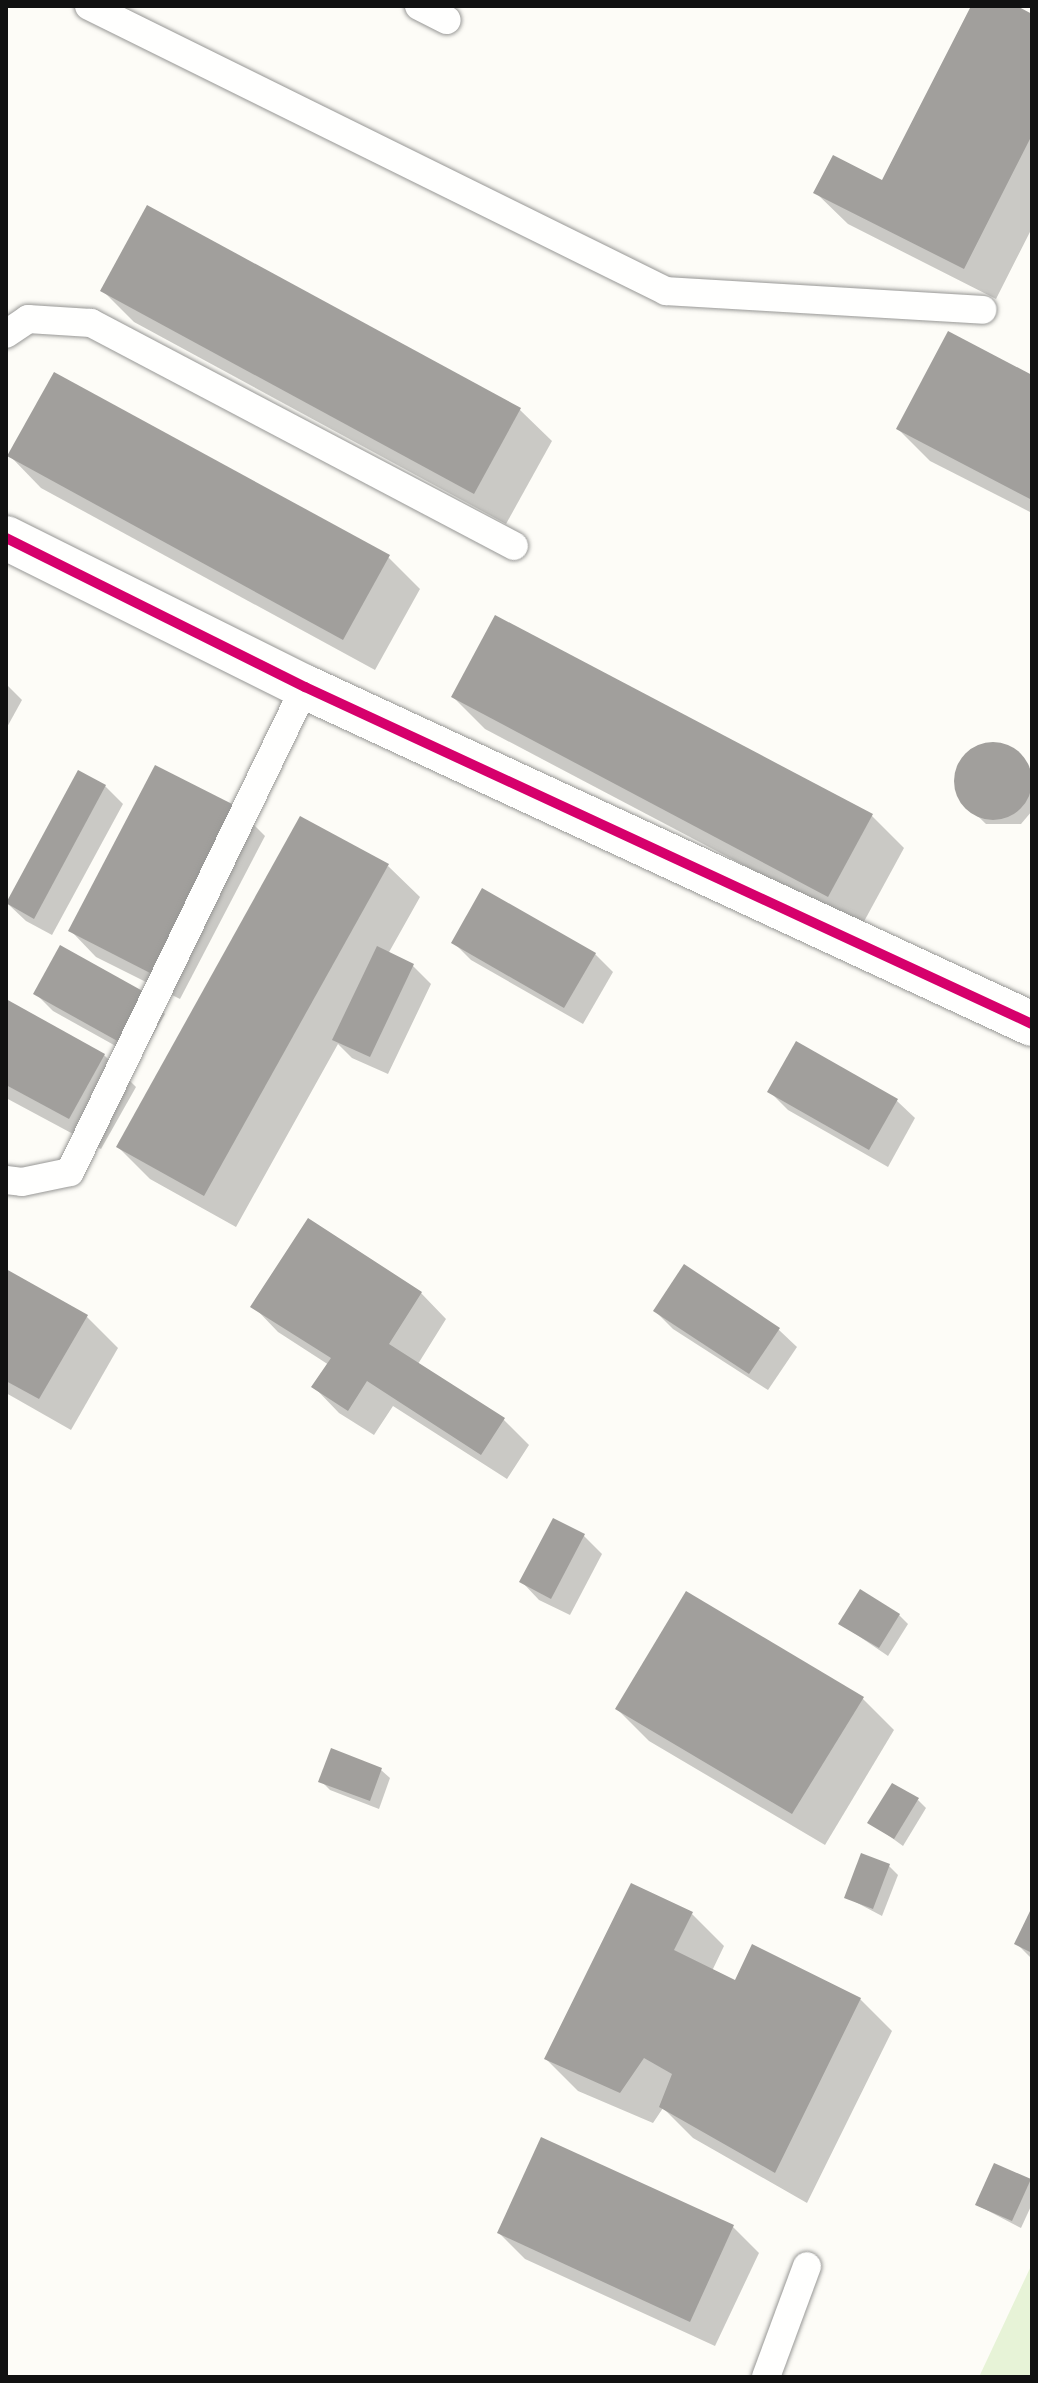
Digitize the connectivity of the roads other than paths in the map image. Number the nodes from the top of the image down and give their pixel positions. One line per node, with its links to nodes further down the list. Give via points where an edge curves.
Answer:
1 (89, 6): 4 (lane, via 666,291)
2 (419, 6): 3 (lane)
3 (447, 20)
4 (982, 310)
5 (6, 334): 7 (lane, via 28,319 91,323)
6 (6, 538): 8 (street)
7 (514, 546)
8 (305, 687): 9 (street); 10 (lane, via 70,1172)
9 (1032, 1024)
10 (6, 1180)
11 (807, 2266): 12 (lane)
12 (766, 2377)

